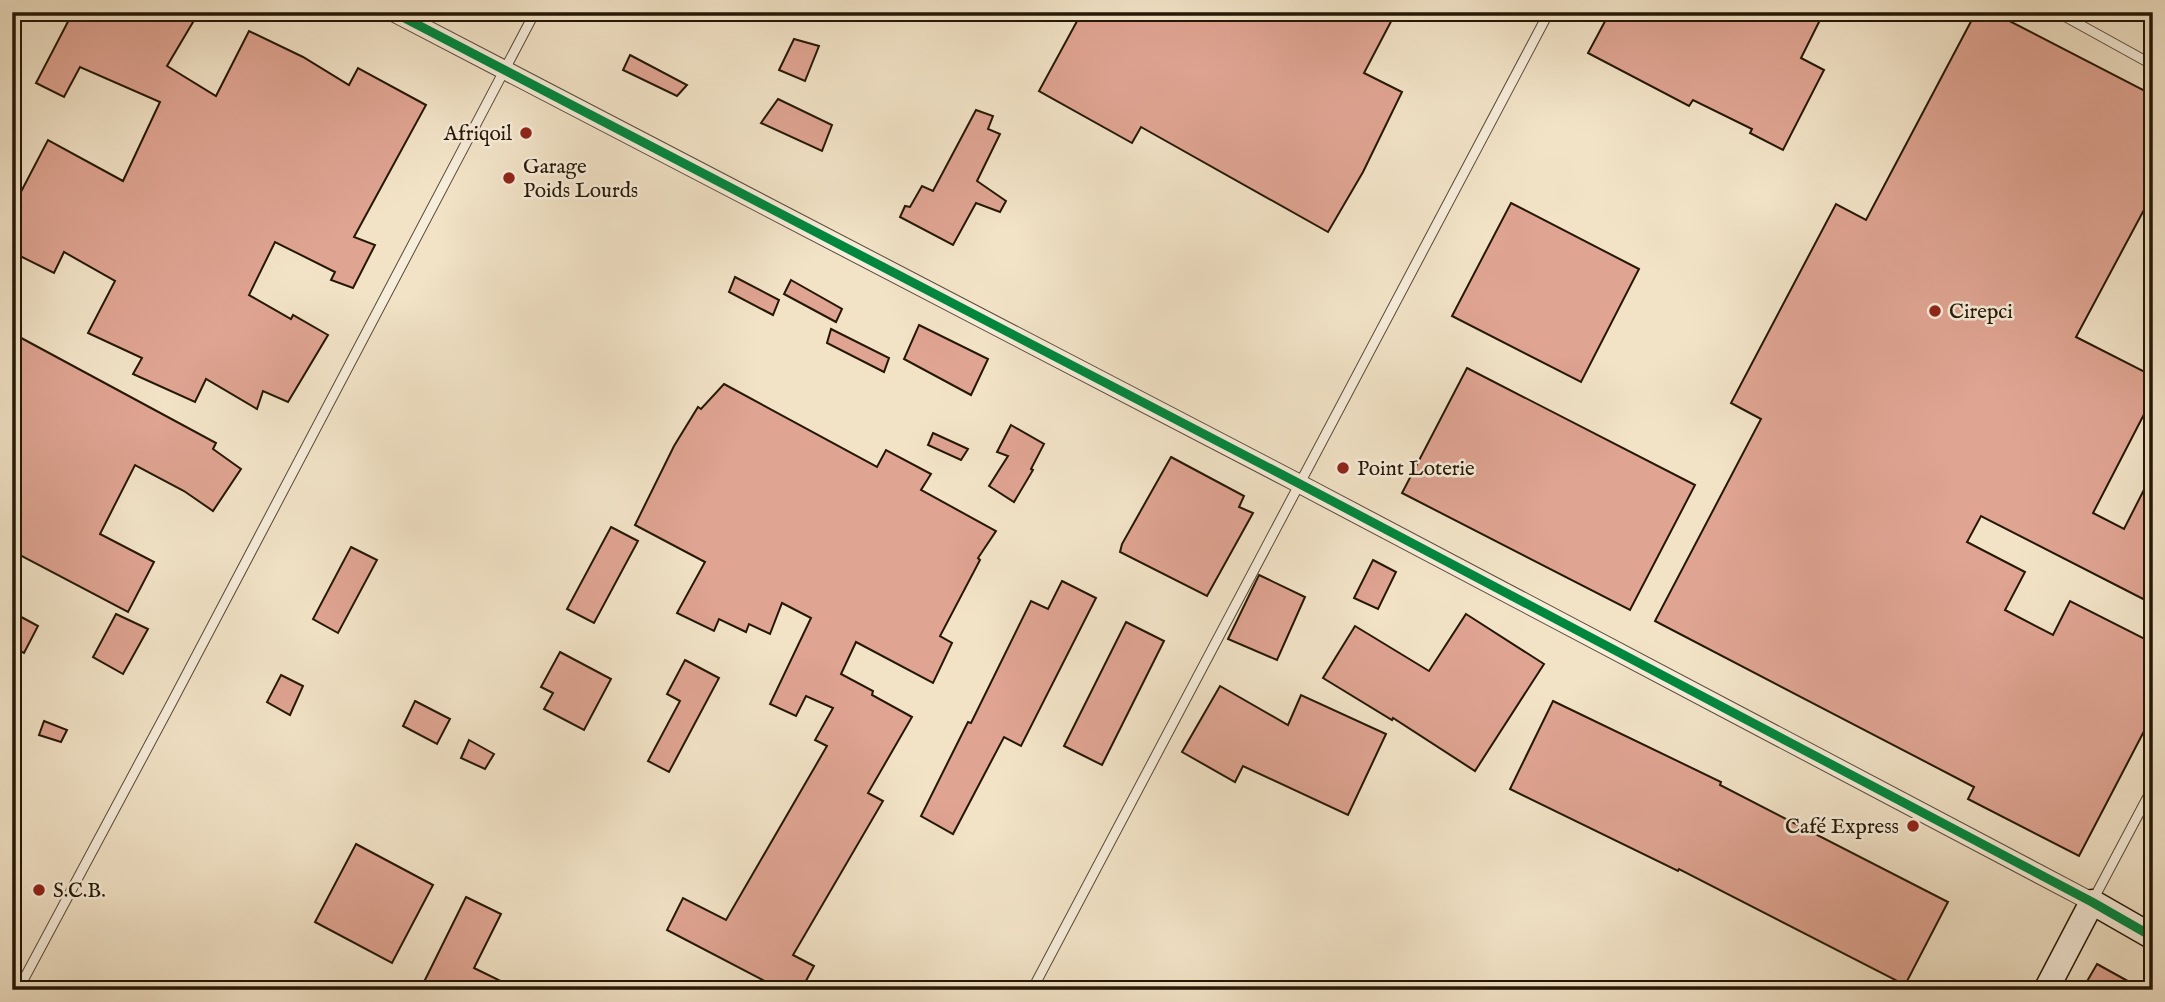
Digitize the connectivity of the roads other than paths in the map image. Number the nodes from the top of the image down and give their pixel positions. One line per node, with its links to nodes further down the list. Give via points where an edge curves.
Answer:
1 (393, 12): 6 (street)
2 (535, 12): 6 (lane)
3 (1549, 12): 7 (lane)
4 (2057, 12): 5 (lane)
5 (2153, 65)
6 (504, 71): 7 (street); 11 (lane)
7 (1298, 482): 9 (street); 12 (lane)
8 (2153, 787): 9 (lane)
9 (2092, 902): 10 (street); 13 (street)
10 (2153, 937)
11 (18, 990)
12 (1032, 990)
13 (2046, 990)

